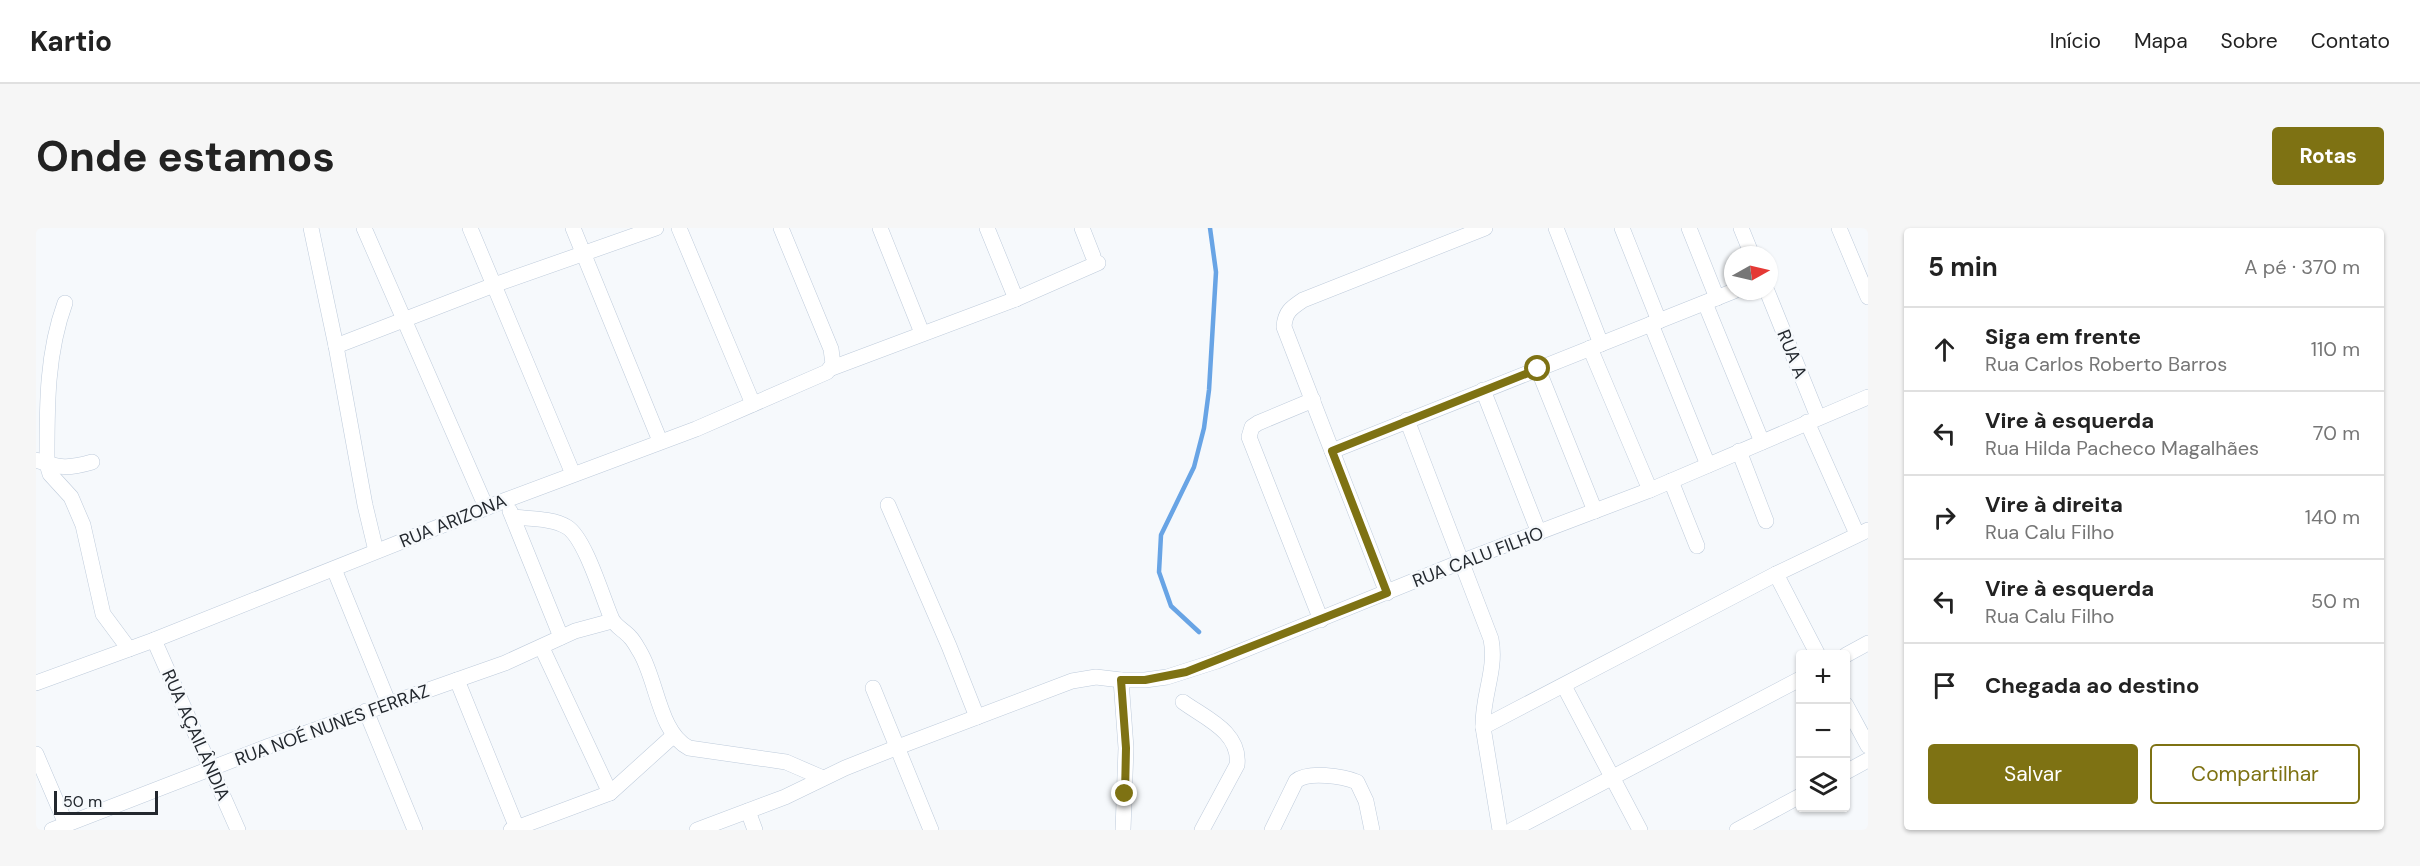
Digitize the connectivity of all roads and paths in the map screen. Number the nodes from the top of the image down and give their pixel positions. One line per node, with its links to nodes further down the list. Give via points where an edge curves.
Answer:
1 (311, 228): 29 (street)
2 (364, 228): 26 (street)
3 (470, 228): 19 (street)
4 (573, 228): 18 (street)
5 (656, 228): 18 (street)
6 (679, 228): 36 (street)
7 (781, 228): 31 (street, via 831,349)
8 (880, 228): 28 (street)
9 (987, 228): 22 (street)
10 (1082, 228): 22 (street, RUA ARIZONA, via 1095,259)
11 (1485, 228): 35 (street, via 1303,300 1291,309 1285,316 1284,327)
12 (1556, 228): 30 (street)
13 (1623, 228): 27 (street)
14 (1689, 228): 23 (street)
15 (1741, 228): 17 (street)
16 (1839, 228): 21 (street)
17 (1748, 246)
18 (584, 255): 19 (street); 39 (street)
19 (494, 285): 26 (street); 46 (street)
20 (1724, 295): 23 (street)
21 (1868, 297)
22 (1016, 299): 28 (street, RUA ARIZONA)
23 (1711, 300): 27 (street); 40 (street)
24 (1770, 300): 38 (street, RUA A)
25 (65, 303): 43 (street, via 56,326)
26 (403, 320): 29 (street); 51 (street)
27 (1655, 322): 30 (street); 45 (street)
28 (922, 333): 31 (street, RUA ARIZONA)
29 (336, 345): 58 (street)
30 (1596, 346): 32 (street); 48 (street)
31 (832, 368): 36 (street, RUA ARIZONA)
32 (1538, 369): 33 (street); 52 (street)
33 (1482, 390): 37 (street); 56 (street)
34 (1868, 397): 38 (street, RUA CALU FILHO)
35 (1312, 400): 41 (street); 63 (street, via 1258,423 1249,437)
36 (753, 404): 39 (street, RUA ARIZONA)
37 (1407, 420): 41 (street); 59 (street)
38 (1812, 420): 40 (street, RUA CALU FILHO); 55 (street, RUA A)
39 (660, 441): 46 (street, RUA ARIZONA)
40 (1762, 442): 42 (street, RUA CALU FILHO)
41 (1332, 451): 62 (street)
42 (1739, 451): 45 (street, RUA CALU FILHO); 54 (street)
43 (42, 462): 44 (street, via 72,468); 69 (street, via 71,497 83,525 103,614)
44 (92, 462)
45 (1708, 465): 47 (street, RUA CALU FILHO)
46 (573, 474): 49 (street, RUA ARIZONA)
47 (1671, 481): 48 (street, RUA CALU FILHO); 57 (street)
48 (1650, 489): 52 (street, RUA CALU FILHO)
49 (506, 500): 51 (street, RUA ARIZONA); 53 (street)
50 (888, 505): 82 (street)
51 (486, 507): 58 (street, RUA ARIZONA)
52 (1595, 511): 56 (street, RUA CALU FILHO)
53 (513, 517): 64 (street, via 569,528 590,564); 65 (street)
54 (1766, 521)
55 (1862, 532): 61 (street)
56 (1539, 533): 59 (street, RUA CALU FILHO)
57 (1697, 546)
58 (376, 551): 60 (street, RUA ARIZONA)
59 (1463, 561): 62 (street, RUA CALU FILHO); 83 (street, via 1494,653 1482,713)
60 (334, 569): 66 (street, RUA ARIZONA); 79 (street)
61 (1776, 574): 70 (street); 76 (street)
62 (1387, 593): 63 (street, RUA CALU FILHO)
63 (1321, 620): 72 (street, RUA CALU FILHO, via 1186,672)
64 (612, 621): 65 (street, RUA NOÉ NUNES FERRAZ); 84 (street, via 630,636 642,654)
65 (561, 637): 68 (street, RUA NOÉ NUNES FERRAZ)
66 (154, 640): 69 (street, RUA ARIZONA); 89 (street, RUA AÇAILÂNDIA)
67 (1868, 643): 71 (street)
68 (542, 648): 73 (street, RUA NOÉ NUNES FERRAZ); 93 (street)
69 (129, 649): 75 (street, RUA ARIZONA)
70 (1816, 650)
71 (1850, 652)
72 (1121, 680): 82 (street, RUA CALU FILHO, via 1096,677 1072,681); 103 (street, via 1126,748)
73 (457, 681): 79 (street, RUA NOÉ NUNES FERRAZ); 97 (street)
74 (1796, 681): 92 (street)
75 (36, 683)
76 (1564, 686): 83 (street); 92 (street)
77 (873, 688): 86 (street)
78 (1183, 702): 104 (street, via 1231,738 1238,755 1237,765)
79 (389, 704): 80 (street, RUA NOÉ NUNES FERRAZ)
80 (366, 711): 89 (street, RUA NOÉ NUNES FERRAZ); 99 (street)
81 (1850, 714): 85 (street)
82 (977, 717): 86 (street, RUA CALU FILHO)
83 (1483, 727): 107 (street)
84 (676, 739): 91 (street, via 689,748 786,762); 93 (street)
85 (1868, 746)
86 (898, 747): 91 (street, RUA CALU FILHO); 102 (street)
87 (36, 754): 96 (street)
88 (1868, 760): 90 (street)
89 (210, 768): 96 (street, RUA NOÉ NUNES FERRAZ); 98 (street, RUA AÇAILÂNDIA)
90 (1850, 769)
91 (823, 778): 95 (street, RUA CALU FILHO)
92 (1613, 778): 108 (street); 109 (street)
93 (610, 793): 97 (street)
94 (1796, 798): 110 (street)
95 (748, 811): 100 (street, RUA CALU FILHO); 101 (street)
96 (59, 827)
97 (514, 829)
98 (238, 830)
99 (415, 830)
100 (697, 830)
101 (755, 830)
102 (931, 830)
103 (1123, 830)
104 (1202, 830)
105 (1272, 830): 106 (street, via 1296,781 1303,776 1337,776 1357,782)
106 (1372, 830)
107 (1500, 830)
108 (1512, 830)
109 (1640, 830)
110 (1737, 830)

